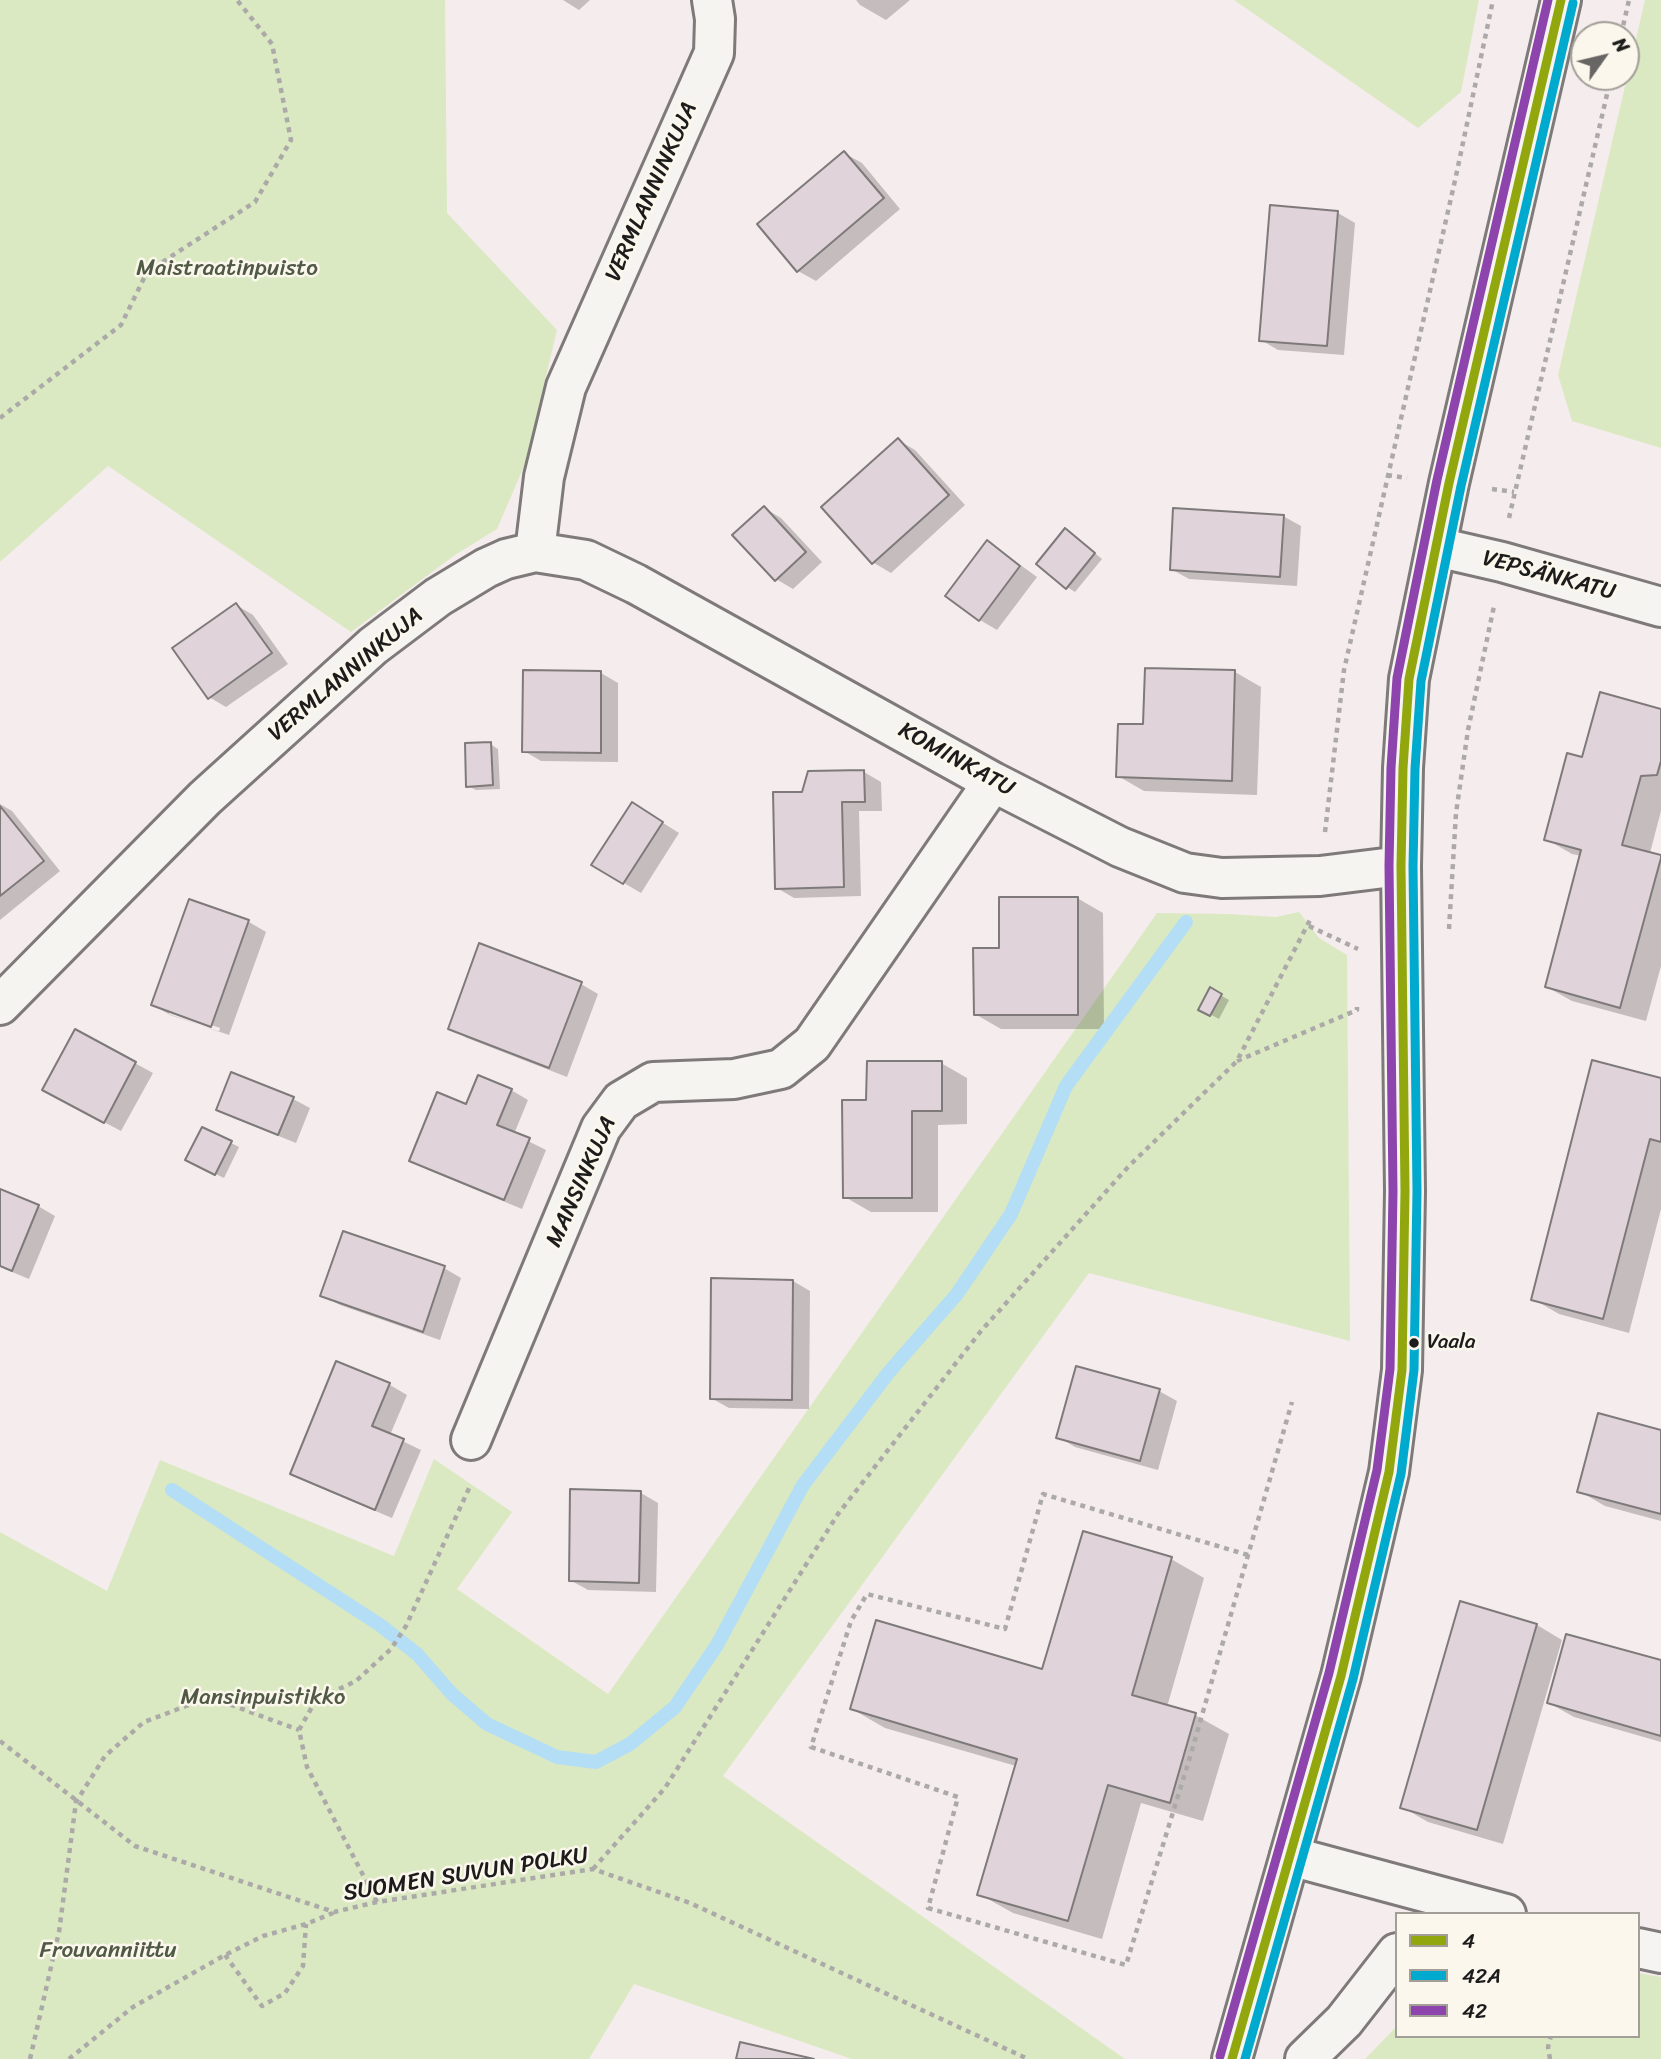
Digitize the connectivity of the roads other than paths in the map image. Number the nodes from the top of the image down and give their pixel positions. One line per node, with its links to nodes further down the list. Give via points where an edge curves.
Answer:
1 (712, 0): 4 (street, VERMLANNINKUJA, via 714,54 566,387 544,477)
2 (1561, 0): 3 (street)
3 (1437, 547): 5 (street, VEPSÄNKATU); 7 (street, via 1409,679)
4 (535, 552): 6 (street, KOMINKATU, via 586,560 636,584); 8 (street, VERMLANNINKUJA, via 486,568 373,646 205,798)
5 (1661, 607)
6 (993, 782): 7 (street, KOMINKATU, via 1120,847 1185,873 1222,878 1320,876); 9 (street, MANSINKUJA, via 812,1044 781,1069 734,1079 653,1082 621,1101 601,1128)
7 (1401, 866): 10 (street, via 1402,1370 1389,1472 1371,1553)
8 (0, 1004)
9 (471, 1440)
10 (1290, 1856): 11 (street); 16 (street)
11 (1415, 1902): 12 (street)
12 (1491, 1912)
13 (1640, 1948): 14 (street)
14 (1661, 1953)
15 (1395, 1956): 17 (street, via 1344,2021)
16 (1232, 2059)
17 (1305, 2059)

